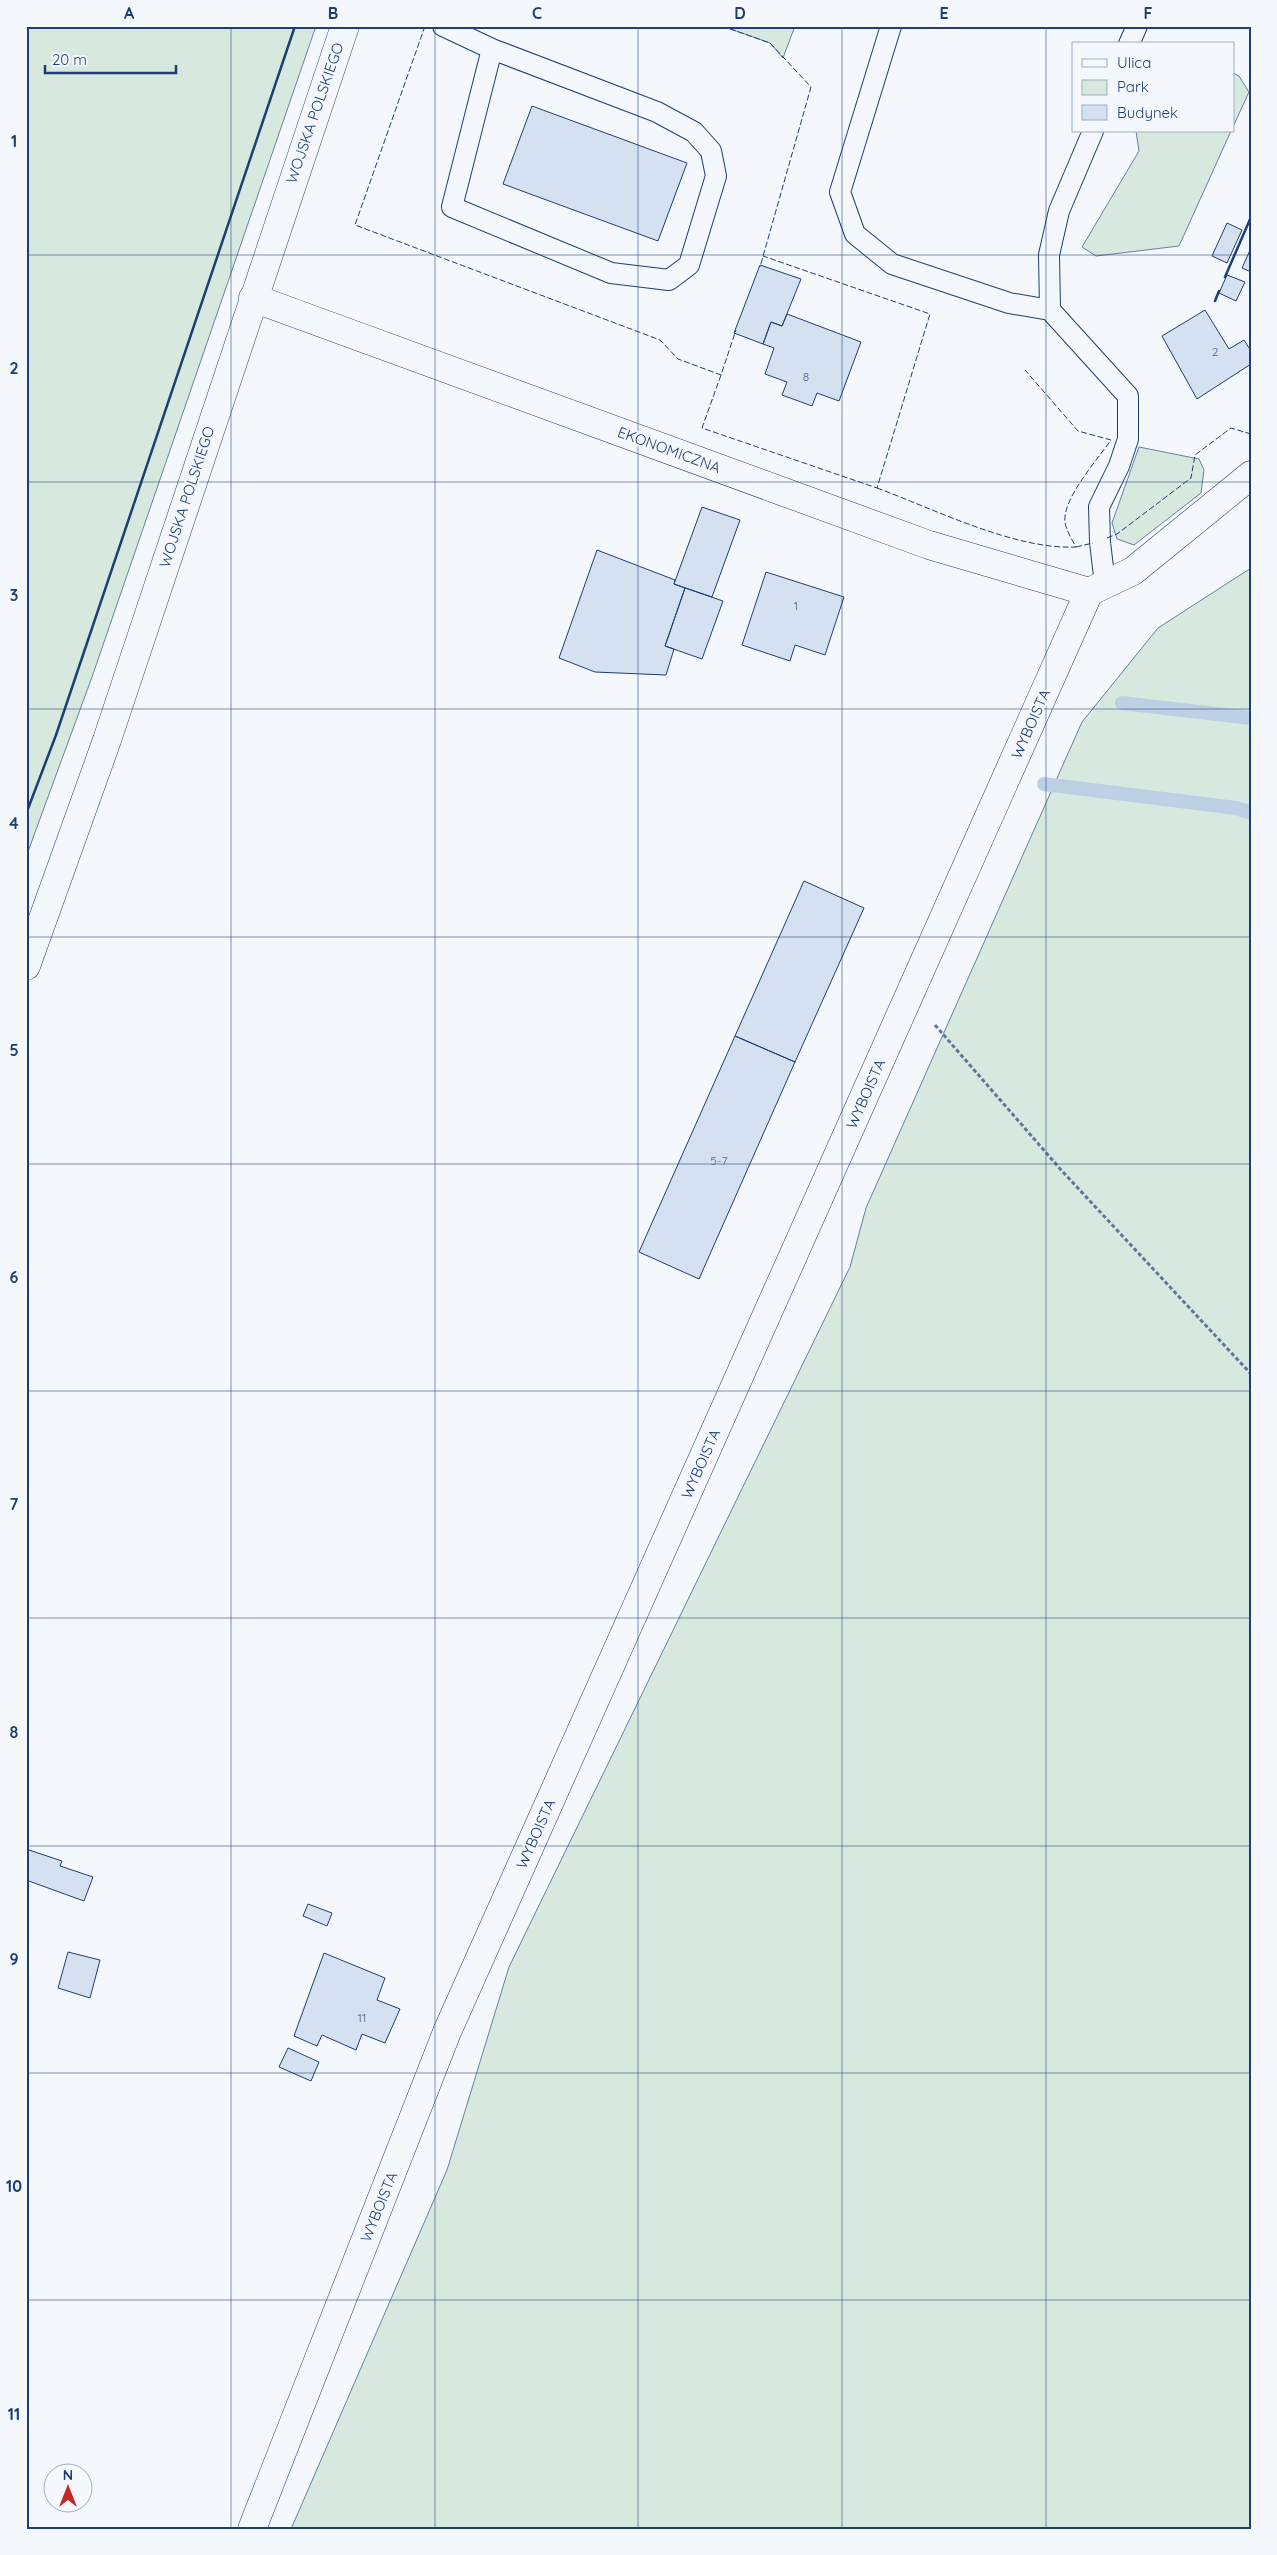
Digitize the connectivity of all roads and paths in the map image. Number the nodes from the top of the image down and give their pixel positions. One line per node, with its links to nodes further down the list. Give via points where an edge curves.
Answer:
1 (345, 26): 8 (street, WOJSKA POLSKIEGO)
2 (443, 26): 6 (lane)
3 (891, 26): 9 (lane, via 840,192 855,234 892,264 1008,303)
4 (1137, 26): 5 (lane)
5 (1131, 42)
6 (492, 49): 6 (lane, via 656,112 694,132 711,151 716,176 689,266 669,280 611,273 452,207)
7 (1092, 132): 9 (lane, via 1059,211 1049,255)
8 (253, 298): 11 (street, EKONOMICZNA, via 928,545); 12 (street, WOJSKA POLSKIEGO, via 107,740)
9 (1050, 310): 11 (lane, via 1128,396 1128,439 1100,507)
10 (1251, 474): 11 (street, via 1134,571)
11 (1097, 588): 13 (street, WYBOISTA)
12 (26, 966)
13 (905, 1007): 14 (path, via 940,1028 1062,1171); 15 (street, WYBOISTA, via 448,2032)
14 (1251, 1374)
15 (252, 2529)

